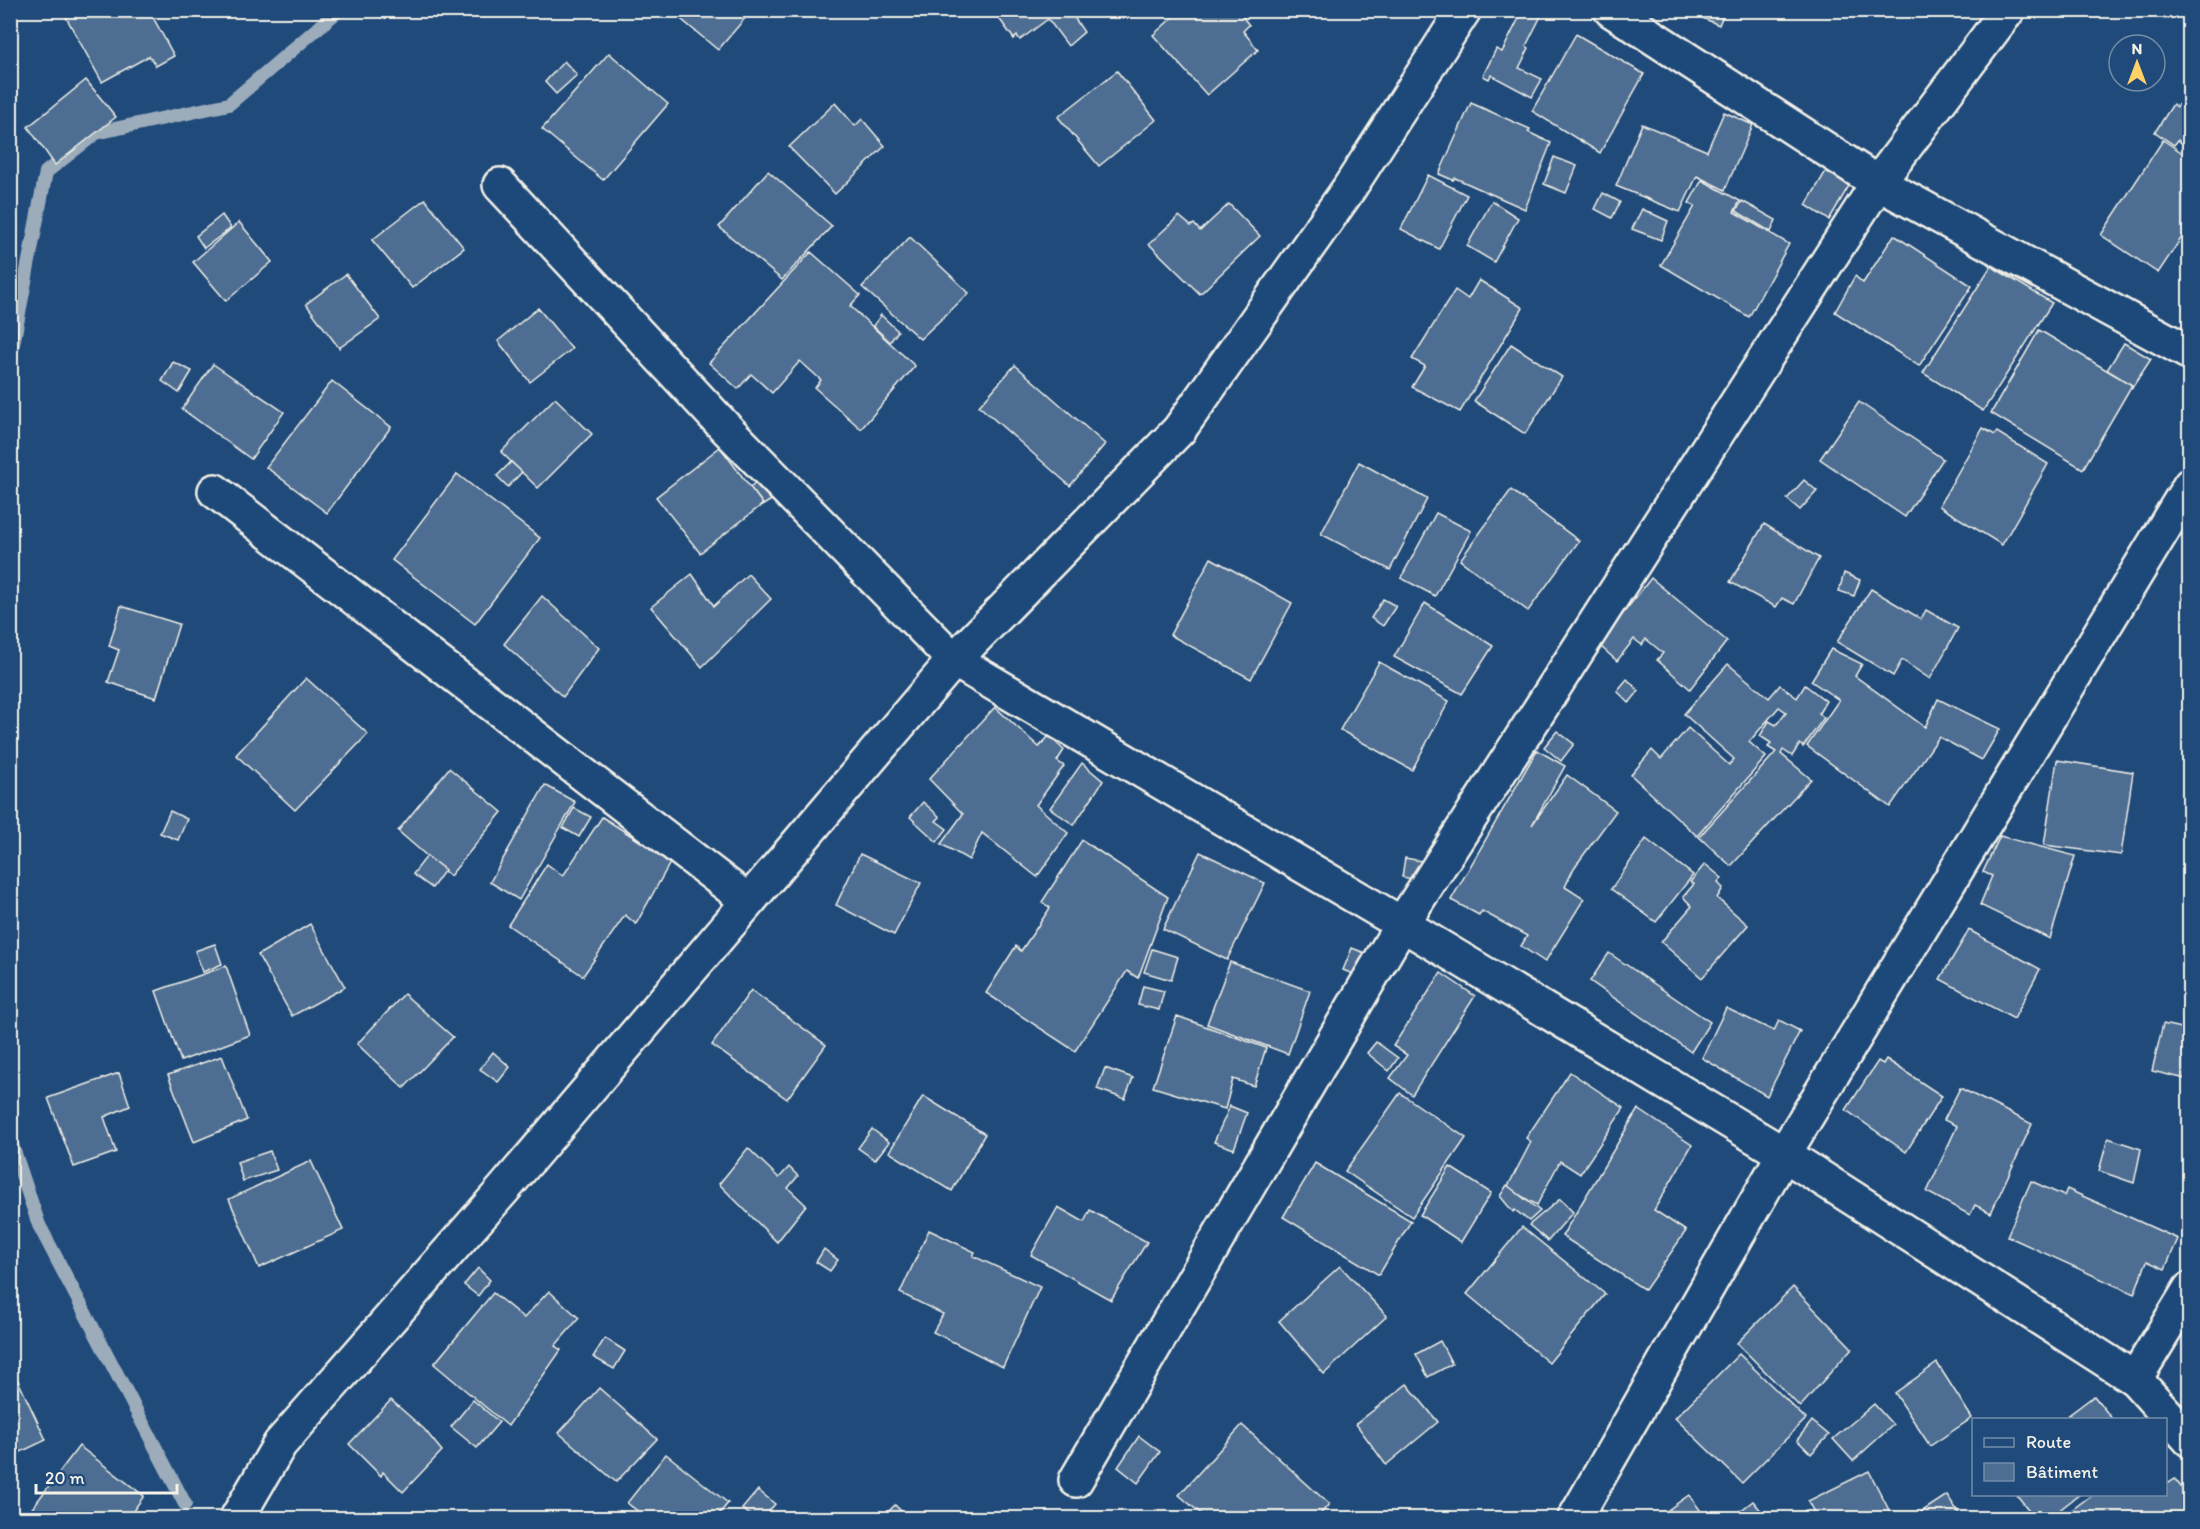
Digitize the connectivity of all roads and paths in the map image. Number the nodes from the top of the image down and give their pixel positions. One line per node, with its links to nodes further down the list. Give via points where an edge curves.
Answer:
1 (1464, 10): 9 (street, via 1348,190 1179,430)
2 (1611, 10): 4 (street)
3 (2008, 10): 4 (street)
4 (1878, 183): 6 (street); 11 (street)
5 (500, 185): 9 (street, via 724,426)
6 (2190, 353)
7 (2190, 485): 12 (street)
8 (214, 492): 10 (street)
9 (954, 660): 10 (street); 11 (street)
10 (748, 901): 17 (street, via 503,1190 280,1444)
11 (1402, 924): 12 (street); 16 (street)
12 (1784, 1154): 14 (street); 18 (street)
13 (2190, 1289): 14 (street)
14 (2135, 1378): 15 (street)
15 (2190, 1440)
16 (1076, 1480)
17 (237, 1518)
18 (1575, 1518)

